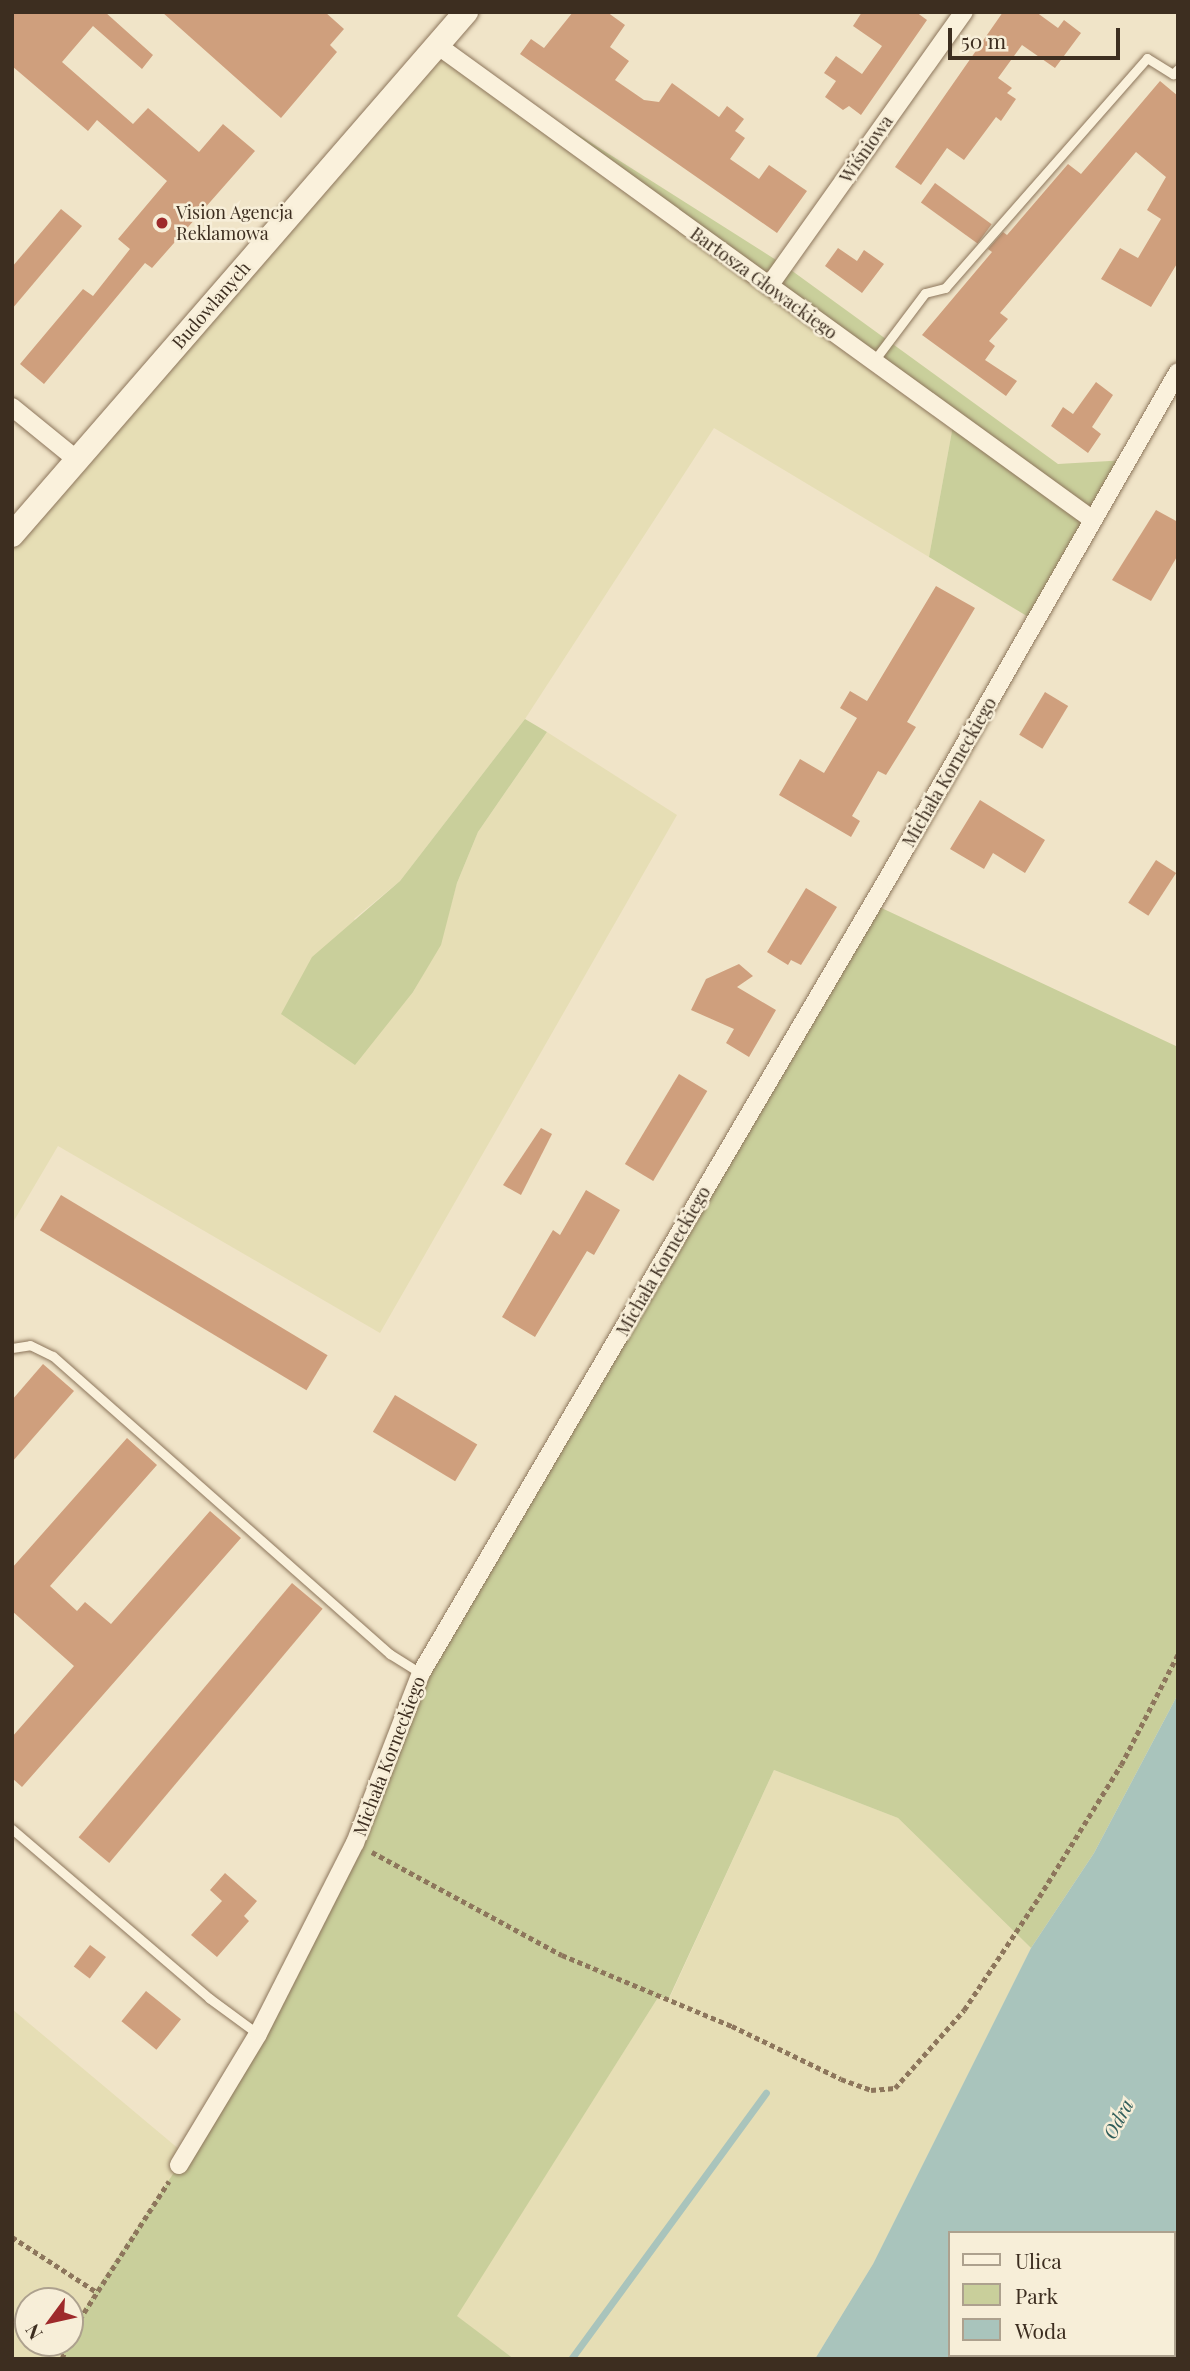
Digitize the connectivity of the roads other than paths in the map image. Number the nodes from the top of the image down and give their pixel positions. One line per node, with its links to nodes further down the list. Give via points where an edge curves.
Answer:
1 (964, 12): 5 (street, Wiśniowa)
2 (459, 15): 3 (main road, Budowlanych)
3 (437, 45): 5 (street, Bartosza Głowackiego); 9 (main road, Budowlanych)
4 (1178, 69): 6 (lane, via 1173,74 1147,58 945,288 925,293)
5 (769, 286): 6 (street, Bartosza Głowackiego)
6 (873, 362): 10 (street, Bartosza Głowackiego)
7 (1178, 372): 10 (street, Michała Korneckiego)
8 (12, 407): 9 (street)
9 (77, 460): 11 (main road, Budowlanych)
10 (1093, 520): 13 (street, Michała Korneckiego)
11 (12, 535)
12 (12, 1348): 13 (lane, via 30,1345 53,1356 390,1654)
13 (421, 1672): 15 (street, Michała Korneckiego, via 355,1843)
14 (12, 1829): 15 (lane, via 209,1998)
15 (258, 2034): 16 (street, Michała Korneckiego)
16 (179, 2165)

